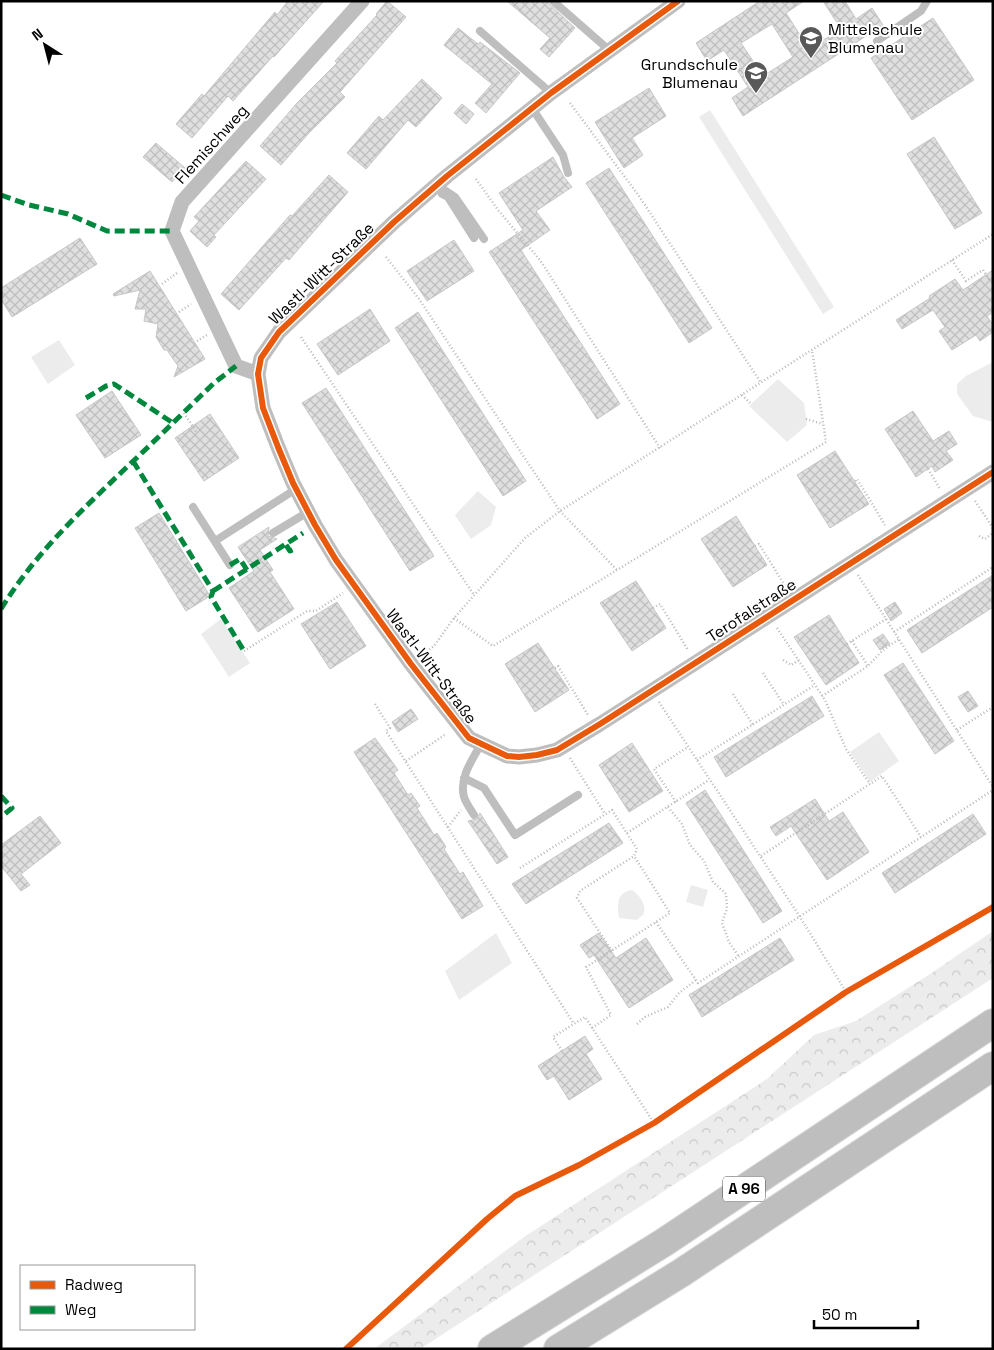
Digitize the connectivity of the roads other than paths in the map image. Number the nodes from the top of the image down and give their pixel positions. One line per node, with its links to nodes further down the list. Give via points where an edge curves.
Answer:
1 (362, 1): 14 (street, Flemischweg, via 182,202 172,231 236,366)
2 (553, 1): 7 (lane)
3 (927, 1): 6 (lane, via 921,11)
4 (670, 3): 7 (street, Wastl-Witt-Straße)
5 (480, 31): 8 (lane)
6 (877, 41)
7 (609, 50): 8 (street, Wastl-Witt-Straße)
8 (551, 93): 9 (street, Wastl-Witt-Straße)
9 (532, 108): 10 (lane, via 563,155); 11 (street, Wastl-Witt-Straße)
10 (568, 173)
11 (435, 186): 12 (lane, via 448,197); 13 (lane, via 455,197); 14 (street, Wastl-Witt-Straße, via 279,332 261,358)
12 (474, 238)
13 (484, 239)
14 (258, 374): 16 (street, Wastl-Witt-Straße, via 263,408)
15 (993, 472): 23 (street, Terofalstraße, via 557,750)
16 (296, 489): 18 (street, Wastl-Witt-Straße); 20 (lane)
17 (193, 507): 20 (lane)
18 (308, 512): 19 (lane); 22 (street, Wastl-Witt-Straße, via 336,560 411,664 469,738)
19 (273, 533)
20 (215, 541): 21 (lane)
21 (230, 565)
22 (481, 744): 23 (street, Wastl-Witt-Straße, via 507,756); 24 (lane)
23 (519, 757)
24 (464, 778): 25 (lane, via 484,788 515,835); 26 (lane, via 464,798)
25 (578, 796)
26 (474, 815)
27 (993, 1023): 29 (highway, A 96, via 662,1243)
28 (993, 1066): 30 (highway, A 96, via 681,1273)
29 (492, 1349)
30 (558, 1349)

